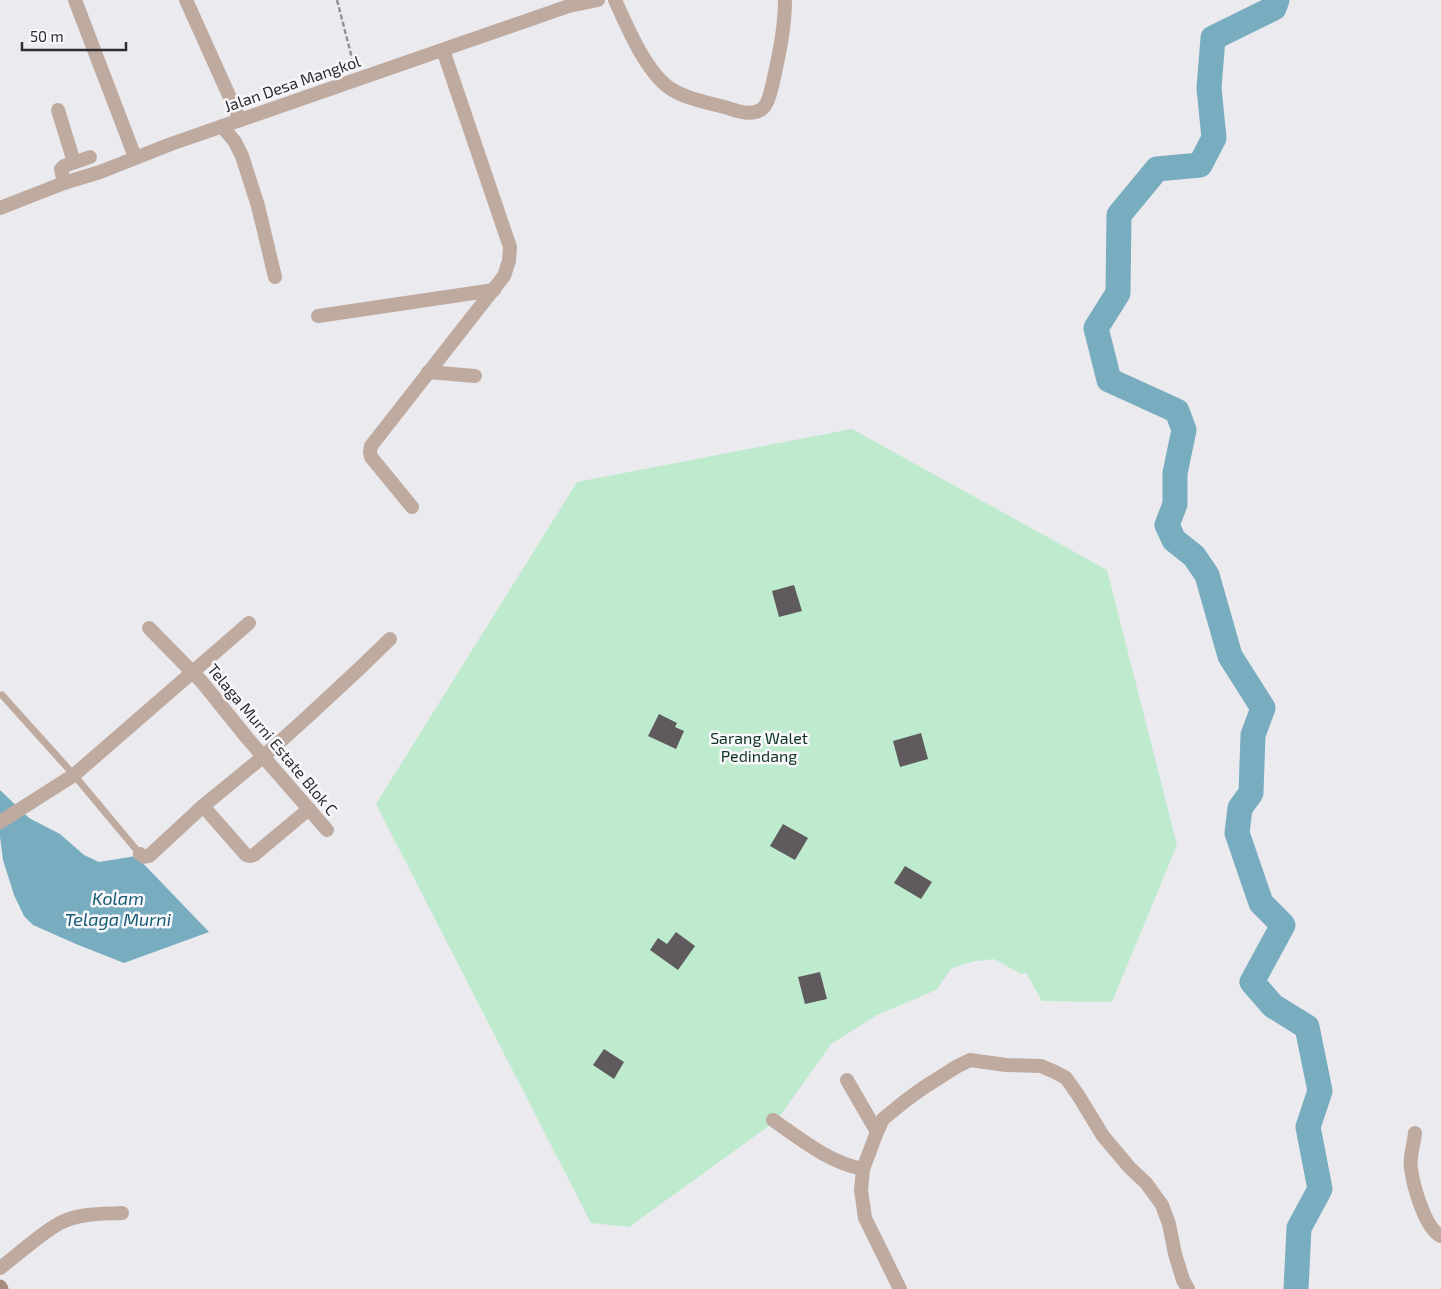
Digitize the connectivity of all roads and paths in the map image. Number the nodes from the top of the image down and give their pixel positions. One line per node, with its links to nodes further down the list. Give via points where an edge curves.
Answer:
1 (75, 0): 13 (street)
2 (186, 0): 10 (street)
3 (336, 0): 8 (path)
4 (598, 0): 7 (street, Jalan Desa Mangkol, via 570,6)
5 (615, 0): 6 (street, via 660,81 686,96 743,113 755,113 764,107 770,95 781,48)
6 (785, 0)
7 (443, 50): 8 (street, Jalan Desa Mangkol); 18 (street, via 510,247 504,276)
8 (358, 79): 10 (street, Jalan Desa Mangkol)
9 (58, 110): 14 (street)
10 (240, 120): 11 (street, Jalan Desa Mangkol)
11 (222, 126): 13 (street, Jalan Desa Mangkol); 17 (street, via 242,156)
12 (90, 157): 14 (street)
13 (135, 157): 15 (street, Jalan Desa Mangkol)
14 (74, 162): 15 (street, via 61,169)
15 (64, 183): 16 (street, Jalan Desa Mangkol)
16 (0, 208)
17 (275, 277)
18 (494, 290): 19 (street); 20 (street)
19 (318, 316)
20 (428, 372): 21 (street); 22 (street, via 371,446 370,452)
21 (475, 376)
22 (412, 507)
23 (249, 623): 26 (street)
24 (150, 628): 26 (street, Telaga Murni Estate Blok C)
25 (390, 639): 28 (street)
26 (192, 671): 28 (street, Telaga Murni Estate Blok C); 29 (street)
27 (2, 695): 29 (lane)
28 (264, 756): 30 (street); 31 (street, Telaga Murni Estate Blok C)
29 (74, 776): 32 (street); 34 (lane)
30 (203, 806): 31 (street, via 250,856); 34 (street, via 149,856)
31 (310, 809): 33 (street, Telaga Murni Estate Blok C)
32 (0, 822)
33 (327, 830)
34 (140, 854)
35 (847, 1080): 37 (street)
36 (773, 1120): 39 (street, via 819,1152)
37 (877, 1132): 39 (street); 44 (street, via 883,1120 905,1101 970,1060 1040,1066 1055,1072 1066,1078 1103,1136 1162,1205 1182,1280)
38 (1415, 1133): 41 (street, via 1410,1167 1426,1216 1436,1234)
39 (863, 1169): 43 (street, via 861,1190 865,1218)
40 (122, 1213): 42 (street, via 94,1214 60,1223)
41 (1441, 1236)
42 (0, 1268)
43 (900, 1289)
44 (1188, 1289)

